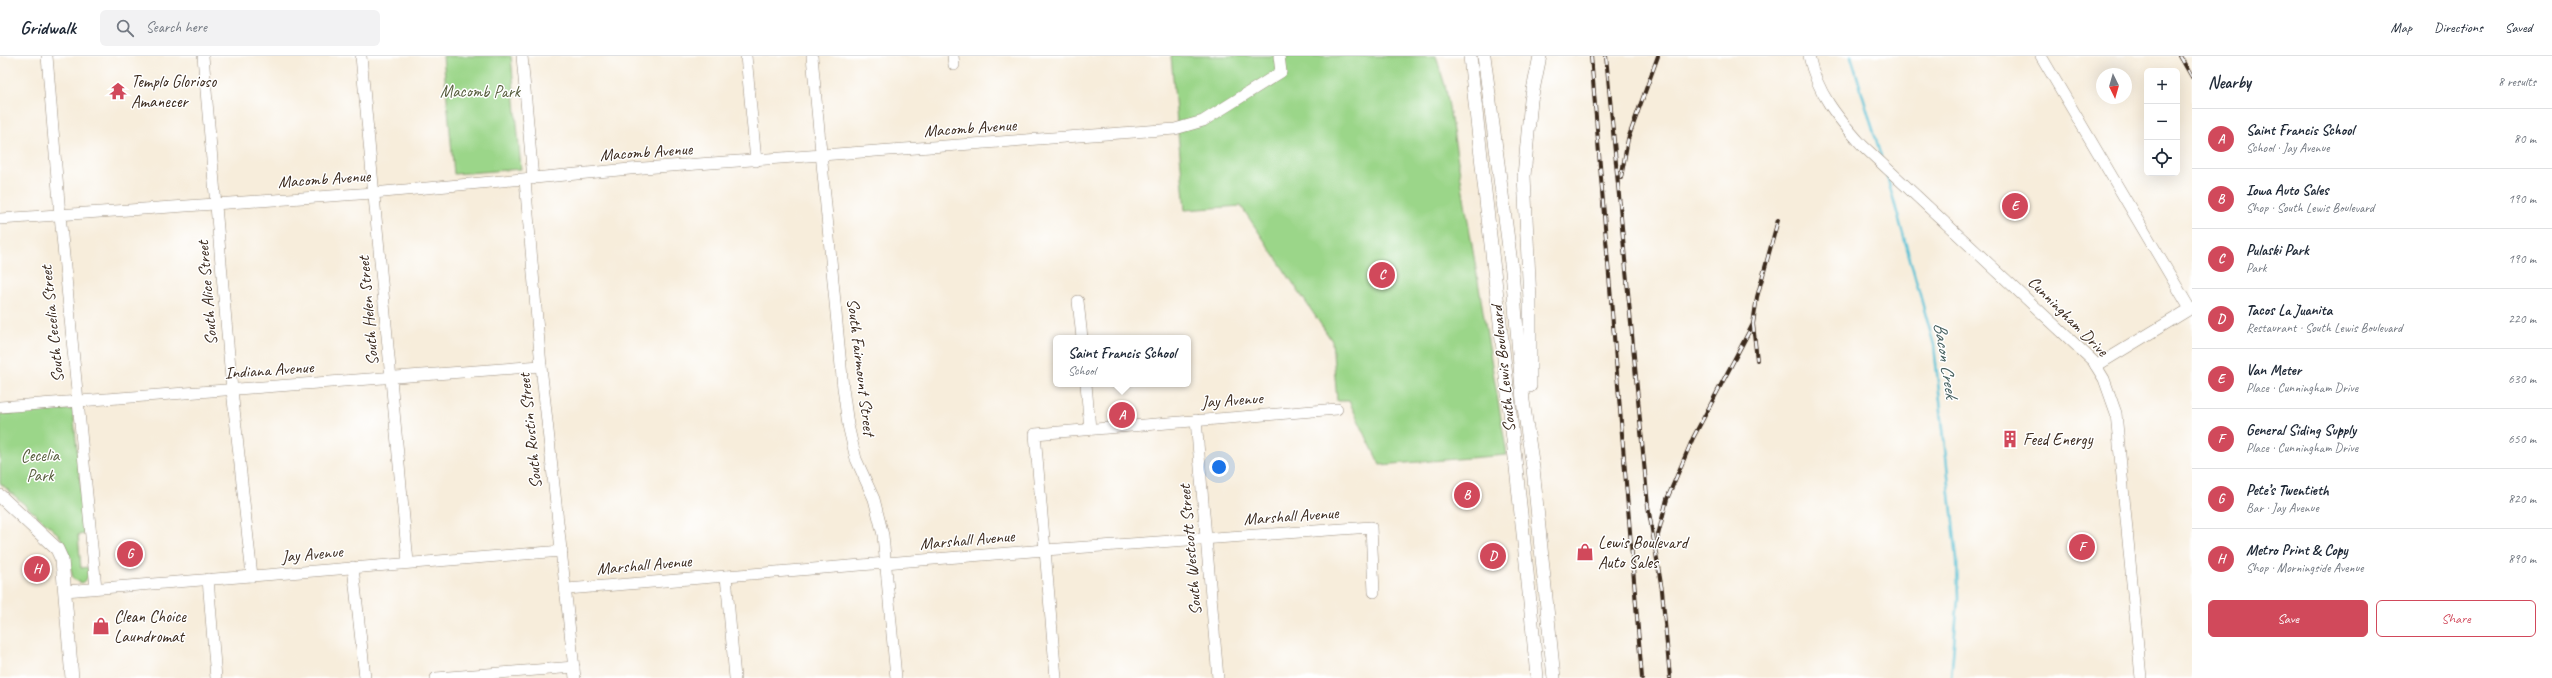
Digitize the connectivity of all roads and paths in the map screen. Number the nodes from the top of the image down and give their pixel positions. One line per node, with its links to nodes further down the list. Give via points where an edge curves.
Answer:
1 (47, 56): 20 (street, South Cecelia Street)
2 (203, 56): 19 (street, South Alice Street)
3 (361, 56): 18 (street, South Helen Street)
4 (522, 56): 17 (street, South Rustin Street)
5 (746, 56): 16 (street)
6 (812, 56): 15 (street, South Fairmount Street)
7 (1279, 56): 15 (street, Macomb Avenue, via 1281,72 1203,121 1175,130)
8 (1461, 56): 14 (main road)
9 (1470, 56): 14 (main road, South Lewis Boulevard)
10 (1484, 56): 34 (main road, South Lewis Boulevard, via 1512,271 1523,401)
11 (1540, 56): 34 (main road, via 1531,100 1524,176 1530,300)
12 (1809, 56): 25 (street, Cunningham Drive, via 1821,93 1836,116 1862,144 2038,308)
13 (2041, 56): 25 (street, via 2190,309)
14 (1477, 124): 59 (main road, South Lewis Boulevard, via 1521,498)
15 (822, 156): 16 (street, Macomb Avenue); 40 (street, South Fairmount Street, via 848,425 856,458 879,516)
16 (756, 161): 17 (street, Macomb Avenue, via 630,169)
17 (529, 180): 18 (street, Macomb Avenue); 24 (street, South Rustin Street)
18 (373, 193): 19 (street, Macomb Avenue); 26 (street, South Helen Street)
19 (217, 204): 20 (street, Macomb Avenue); 28 (street, South Alice Street)
20 (60, 215): 21 (street, Macomb Avenue); 29 (street, South Cecelia Street)
21 (0, 219)
22 (1078, 301): 23 (street)
23 (1082, 335)
24 (541, 366): 26 (street, Indiana Avenue); 37 (street, South Rustin Street, via 558,539)
25 (2096, 366): 61 (street, Cunningham Drive, via 2104,379 2116,413)
26 (391, 378): 28 (street, Indiana Avenue); 39 (street, South Helen Street)
27 (1086, 387): 33 (street)
28 (232, 390): 29 (street, Indiana Avenue); 42 (street, South Alice Street)
29 (78, 402): 30 (street, Indiana Avenue); 45 (street, South Cecelia Street)
30 (0, 407)
31 (1337, 409): 32 (street, Jay Avenue)
32 (1196, 420): 33 (street, Jay Avenue); 36 (street, South Westcott Street)
33 (1090, 429): 38 (street, Jay Avenue, via 1035,434)
34 (1533, 468): 60 (main road, South Lewis Boulevard)
35 (0, 496): 47 (main road, via 57,550 62,560)
36 (1206, 539): 38 (street, Marshall Avenue); 48 (street, Marshall Avenue, via 1371,527); 58 (street, South Westcott Street)
37 (562, 550): 39 (street, Jay Avenue); 46 (street, South Rustin Street)
38 (1045, 550): 40 (street, Marshall Avenue); 57 (street)
39 (408, 562): 41 (street, Jay Avenue)
40 (886, 565): 43 (street, Marshall Avenue); 56 (street, South Fairmount Street)
41 (353, 567): 42 (street, Jay Avenue); 52 (street)
42 (252, 576): 44 (street, Jay Avenue)
43 (726, 576): 46 (street, Marshall Avenue); 55 (street)
44 (208, 579): 45 (street, Jay Avenue); 51 (street)
45 (96, 588): 47 (street, Jay Avenue)
46 (567, 589): 49 (street, South Rustin Street)
47 (65, 591): 50 (main road)
48 (1374, 592)
49 (574, 667): 53 (street); 54 (street, South Rustin Street)
50 (72, 678)
51 (216, 678)
52 (365, 678)
53 (436, 678)
54 (575, 678)
55 (735, 678)
56 (896, 678)
57 (1056, 678)
58 (1218, 678)
59 (1537, 678)
60 (1554, 678)
61 (2141, 678)

